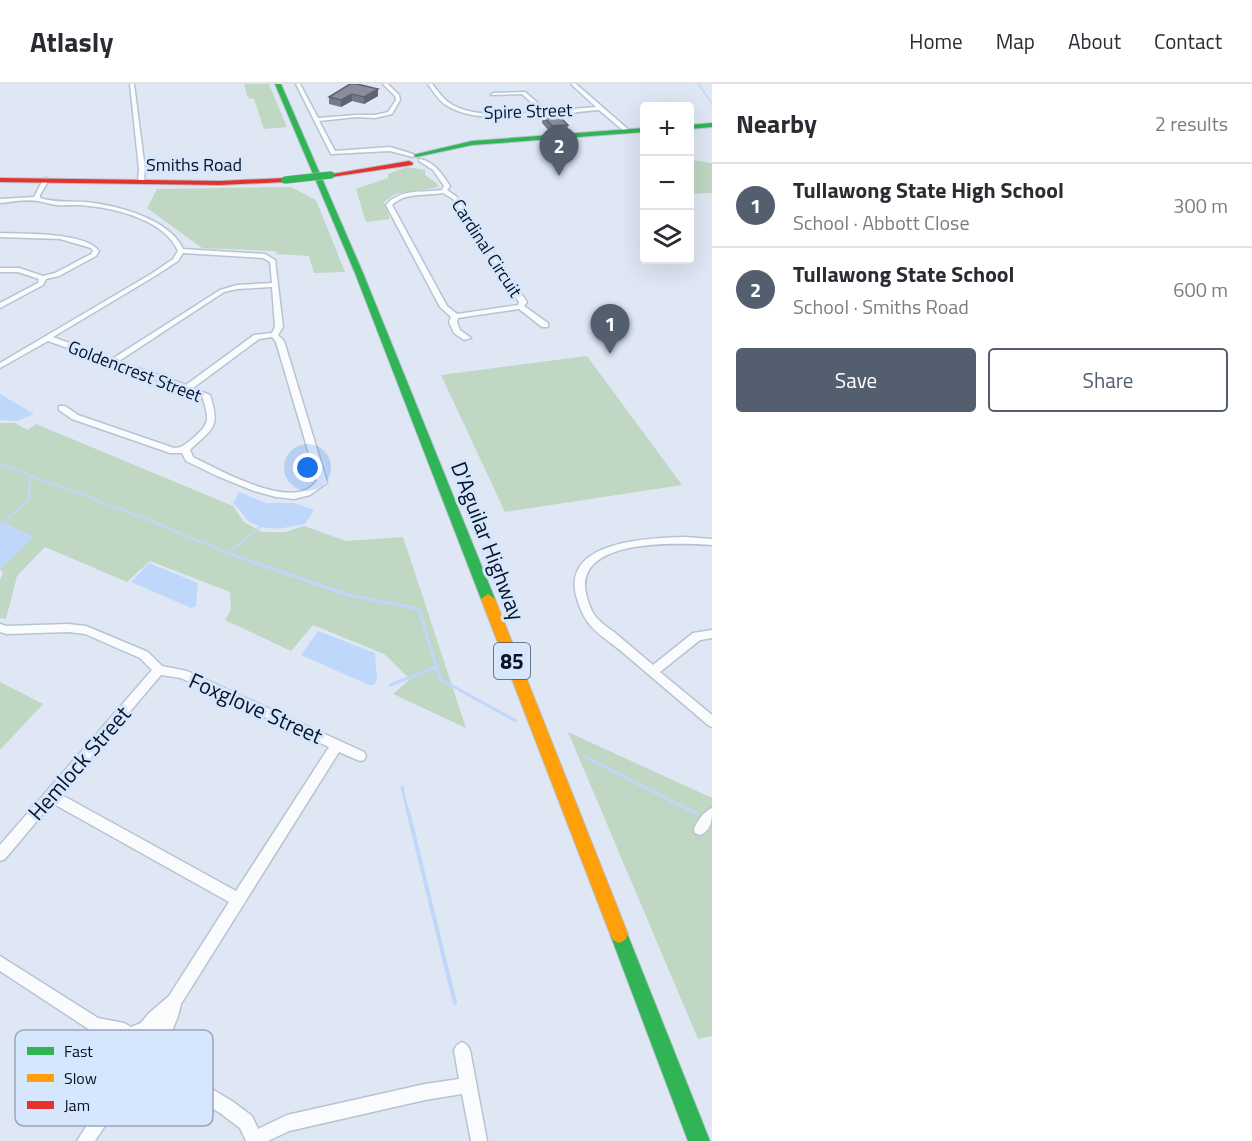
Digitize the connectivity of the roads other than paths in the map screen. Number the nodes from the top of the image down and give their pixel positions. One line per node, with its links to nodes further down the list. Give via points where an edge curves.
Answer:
1 (132, 84): 19 (street)
2 (298, 84): 10 (street)
3 (385, 84): 10 (street, via 398,100 390,113)
4 (430, 84): 9 (street, Spire Street, via 446,103 465,111 496,115)
5 (573, 84): 8 (street)
6 (277, 88): 67 (main road, D'Aguilar Highway / 85, via 442,480)
7 (493, 94): 9 (street, via 527,95)
8 (600, 108): 9 (street, Spire Street); 14 (street)
9 (545, 112)
10 (318, 120): 15 (street, via 333,153)
11 (712, 125): 12 (main road)
12 (694, 127)
13 (640, 130): 14 (main road, Smiths Road)
14 (627, 131): 16 (main road, Smiths Road, via 472,143)
15 (381, 150): 16 (street); 16 (street, via 393,150)
16 (415, 160): 19 (main road, Smiths Road, bridge, via 285,180); 20 (street, Cardinal Circuit, via 447,186)
17 (0, 180): 18 (main road, Smiths Road)
18 (46, 180): 19 (main road, Smiths Road); 21 (street)
19 (141, 181)
20 (444, 191): 29 (street, Cardinal Circuit, via 455,198 523,302); 30 (street, Cardinal Circuit, via 403,195 389,205 444,308)
21 (38, 199): 22 (street); 24 (street, via 102,206 141,218 176,238)
22 (0, 201)
23 (0, 235): 26 (street, via 60,237 96,251 57,275)
24 (181, 251): 27 (street, via 265,256 273,261); 33 (street, via 176,260)
25 (0, 270): 26 (street, via 19,270)
26 (43, 278): 28 (street, via 41,284)
27 (274, 285): 32 (street, via 279,327); 35 (street, via 222,291)
28 (0, 306)
29 (520, 307): 30 (street, Cardinal Circuit); 31 (street)
30 (455, 316): 34 (street, via 457,331)
31 (545, 325)
32 (274, 334): 37 (street, via 256,337); 39 (street, via 280,341 322,482 312,492 273,495 189,459)
33 (48, 338): 35 (street, Goldencrest Street); 36 (street)
34 (467, 338)
35 (112, 362): 37 (street, Goldencrest Street)
36 (0, 366)
37 (187, 388): 39 (street, Goldencrest Street, via 206,395 214,417 210,427)
38 (62, 408): 39 (street, via 75,417 173,451)
39 (185, 450)
40 (712, 542): 44 (street, via 677,540 623,548 595,556 582,574 580,595 591,619)
41 (2, 631): 43 (street, Foxglove Street, via 86,630 144,655)
42 (712, 634): 44 (street, via 697,636)
43 (159, 670): 46 (street, Foxglove Street, via 183,674); 48 (street, Hemlock Street)
44 (652, 672): 45 (street)
45 (712, 722)
46 (337, 744): 47 (street, Foxglove Street); 52 (street, Foxglove Street)
47 (360, 756)
48 (51, 796): 51 (street, Hemlock Street); 52 (street)
49 (712, 814): 50 (street)
50 (700, 829)
51 (0, 855)
52 (239, 900): 54 (street, Foxglove Street)
53 (1, 965): 55 (street)
54 (174, 1001): 58 (street, Foxglove Street); 59 (street, Foxglove Street)
55 (95, 1025): 56 (street); 57 (street)
56 (98, 1030)
57 (119, 1030)
58 (140, 1030)
59 (167, 1030)
60 (462, 1050): 61 (street)
61 (468, 1085): 64 (street, via 287,1123); 66 (street)
62 (213, 1100): 64 (street, via 241,1117)
63 (95, 1126): 65 (street)
64 (255, 1140)
65 (85, 1141)
66 (479, 1141)
67 (699, 1141)

